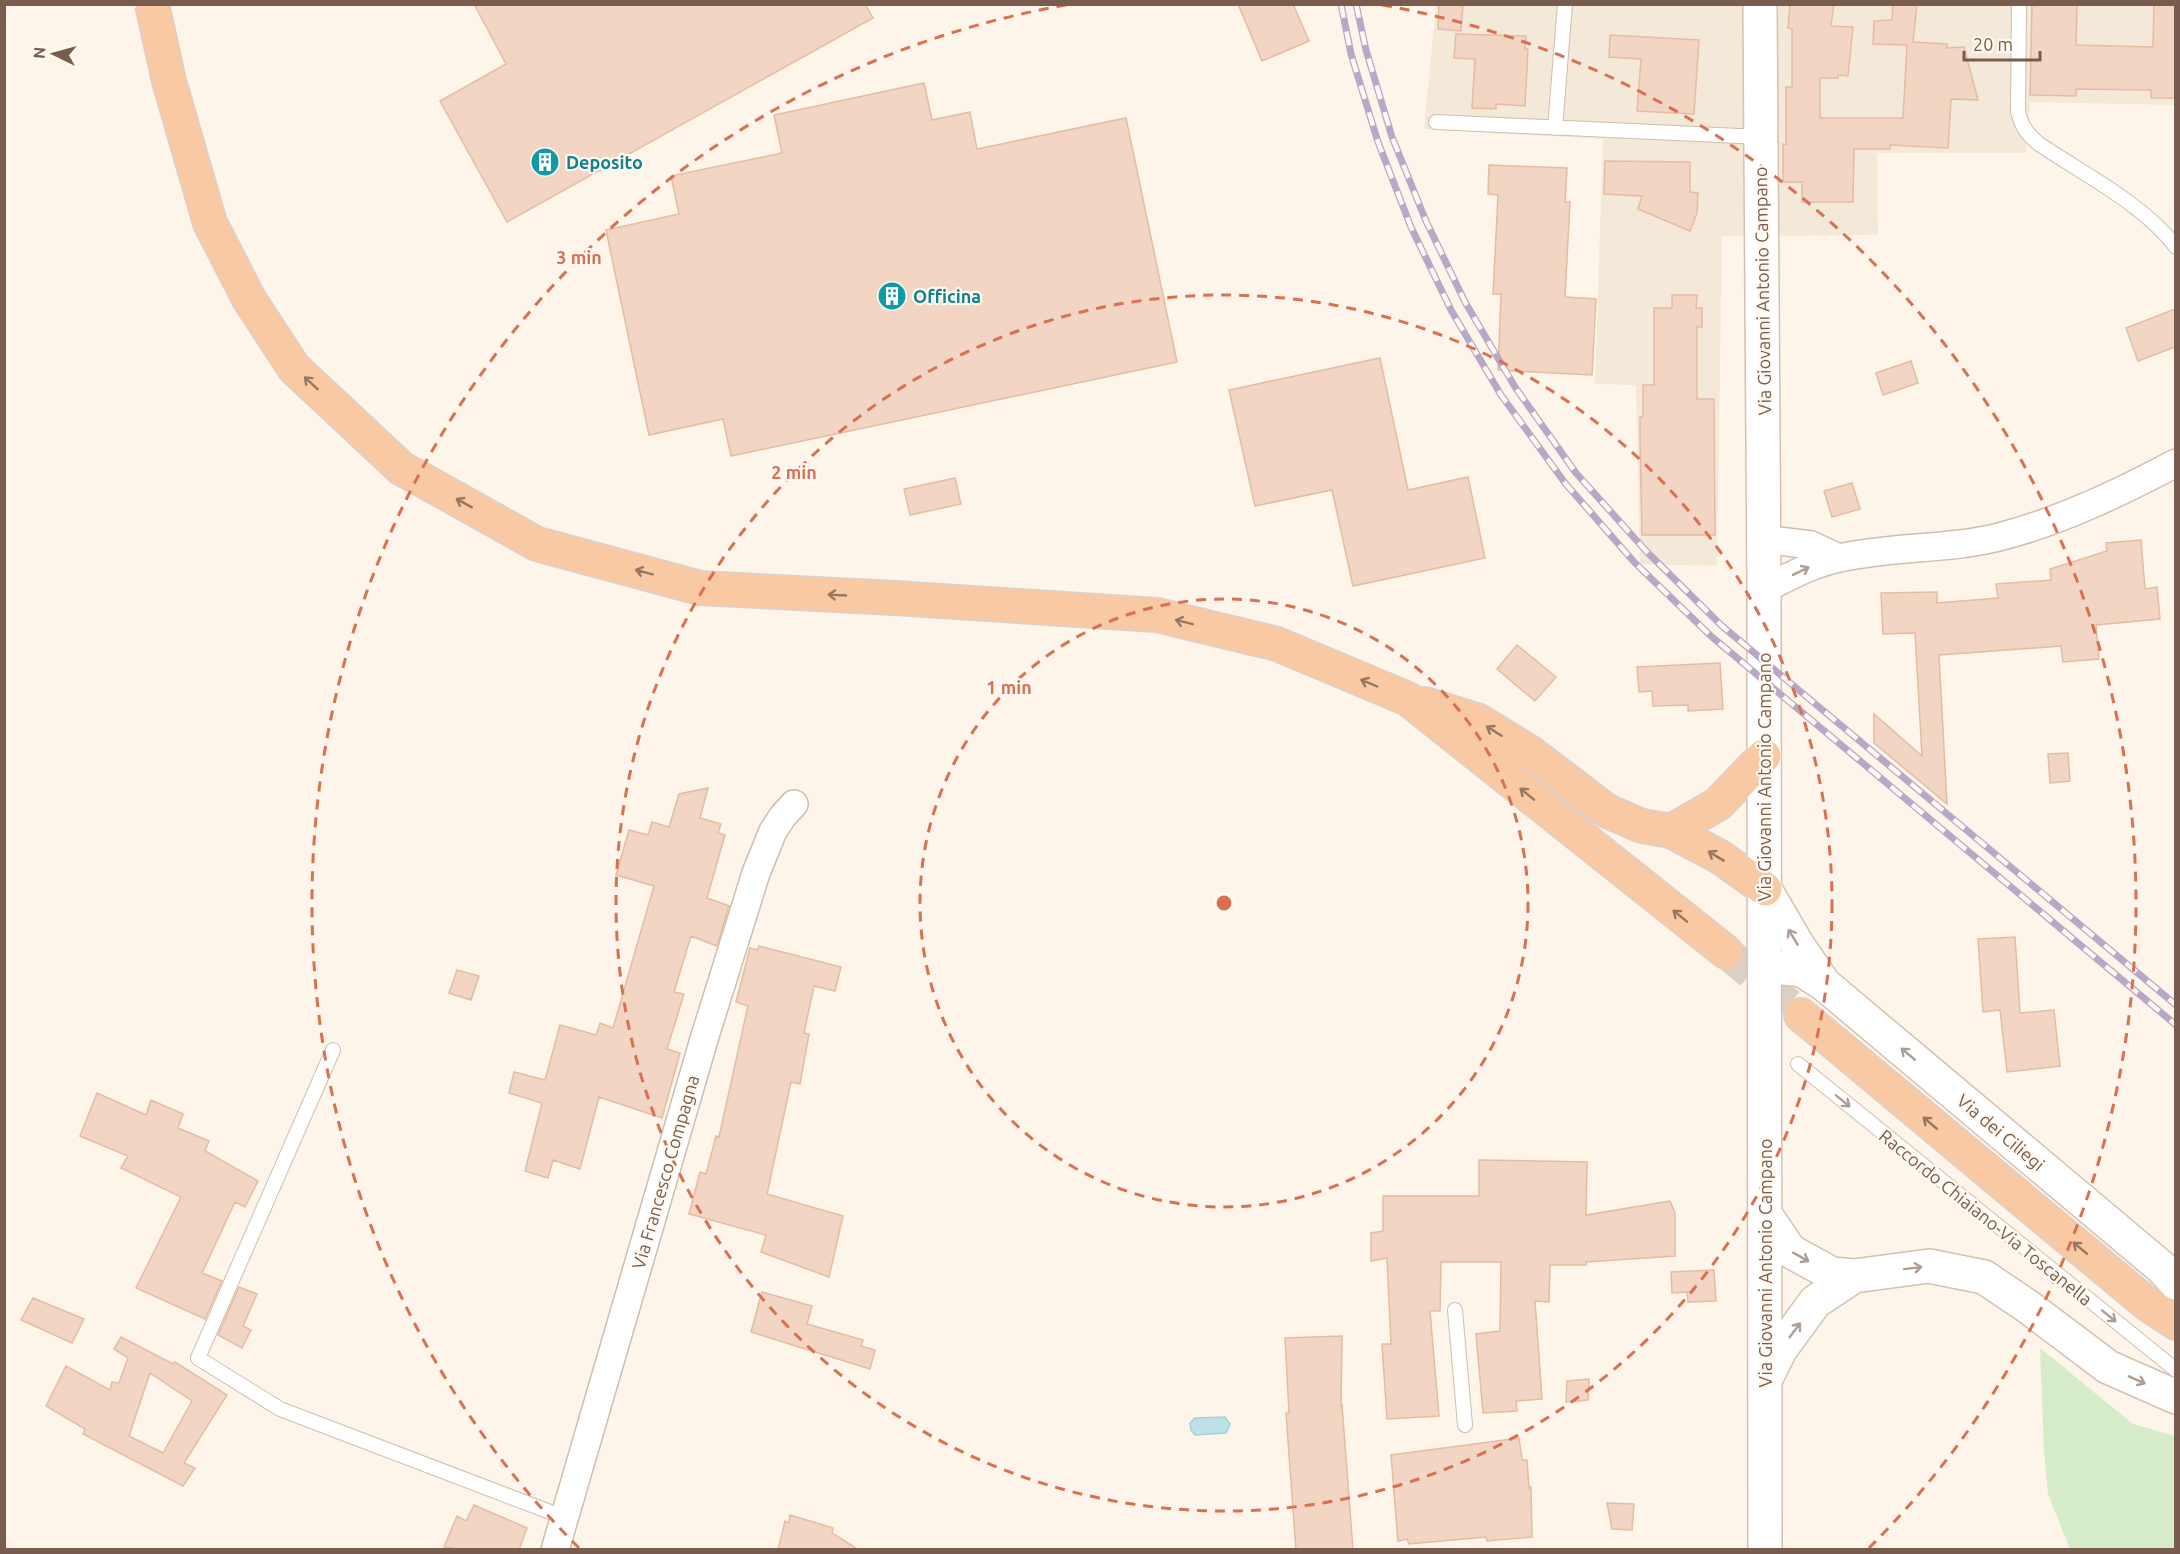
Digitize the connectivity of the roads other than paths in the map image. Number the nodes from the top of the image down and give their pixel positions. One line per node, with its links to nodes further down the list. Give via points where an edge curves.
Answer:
1 (152, 4): 13 (highway, one-way to 1, bridge, via 1277,644 1157,615 700,588 537,544 401,468 294,368 249,299 210,223 169,81)
2 (1565, 4): 6 (lane)
3 (1760, 4): 7 (main road, Via Giovanni Antonio Campano)
4 (2019, 4): 8 (lane, via 2021,125 2039,144 2165,232)
5 (1436, 122): 6 (lane)
6 (1555, 128): 7 (lane)
7 (1761, 137): 10 (main road, Via Giovanni Antonio Campano)
8 (2175, 247)
9 (2175, 463): 11 (street, via 2065,516 1998,537)
10 (1764, 538): 11 (street, via 1811,545); 12 (main road, Via Giovanni Antonio Campano)
11 (1839, 558): 12 (street, one-way to 11)
12 (1764, 589): 14 (main road, Via Giovanni Antonio Campano)
13 (1408, 699): 16 (highway, one-way to 13, via 1642,826 1607,811 1531,753 1479,721); 18 (highway, one-way to 13)
14 (1764, 756): 16 (highway, via 1718,804); 17 (main road, Via Giovanni Antonio Campano)
15 (794, 804): 33 (street, Via Francesco Compagna, via 773,831 756,873)
16 (1671, 831): 17 (highway, one-way to 16, via 1720,857)
17 (1765, 889): 19 (main road, Via Giovanni Antonio Campano); 20 (main road, Via dei Ciliegi, one-way to 17)
18 (1726, 952)
19 (1765, 966): 20 (main road, Via dei Ciliegi, via 1802,970); 24 (main road, Via Giovanni Antonio Campano)
20 (1824, 984): 26 (main road, Via dei Ciliegi, one-way to 20, via 2161,1267)
21 (1801, 1015): 28 (highway, one-way to 21)
22 (333, 1050): 33 (lane, via 198,1358 280,1409)
23 (1798, 1064): 29 (lane, Raccordo Chiaiano-Via Toscanella, one-way to 29)
24 (1765, 1214): 25 (main road, one-way to 25, via 1790,1251 1832,1274); 30 (main road, Via Giovanni Antonio Campano)
25 (1854, 1275): 30 (main road, one-way to 25, via 1780,1350 1815,1302); 31 (main road, one-way to 31, via 1929,1266 1984,1277 2108,1367)
26 (2175, 1283)
27 (1455, 1310): 32 (lane)
28 (2175, 1323)
29 (2175, 1370)
30 (1765, 1380): 35 (main road, Via Giovanni Antonio Campano)
31 (2175, 1397)
32 (1465, 1425)
33 (566, 1518): 34 (street, Via Francesco Compagna)
34 (555, 1550)
35 (1765, 1550)

